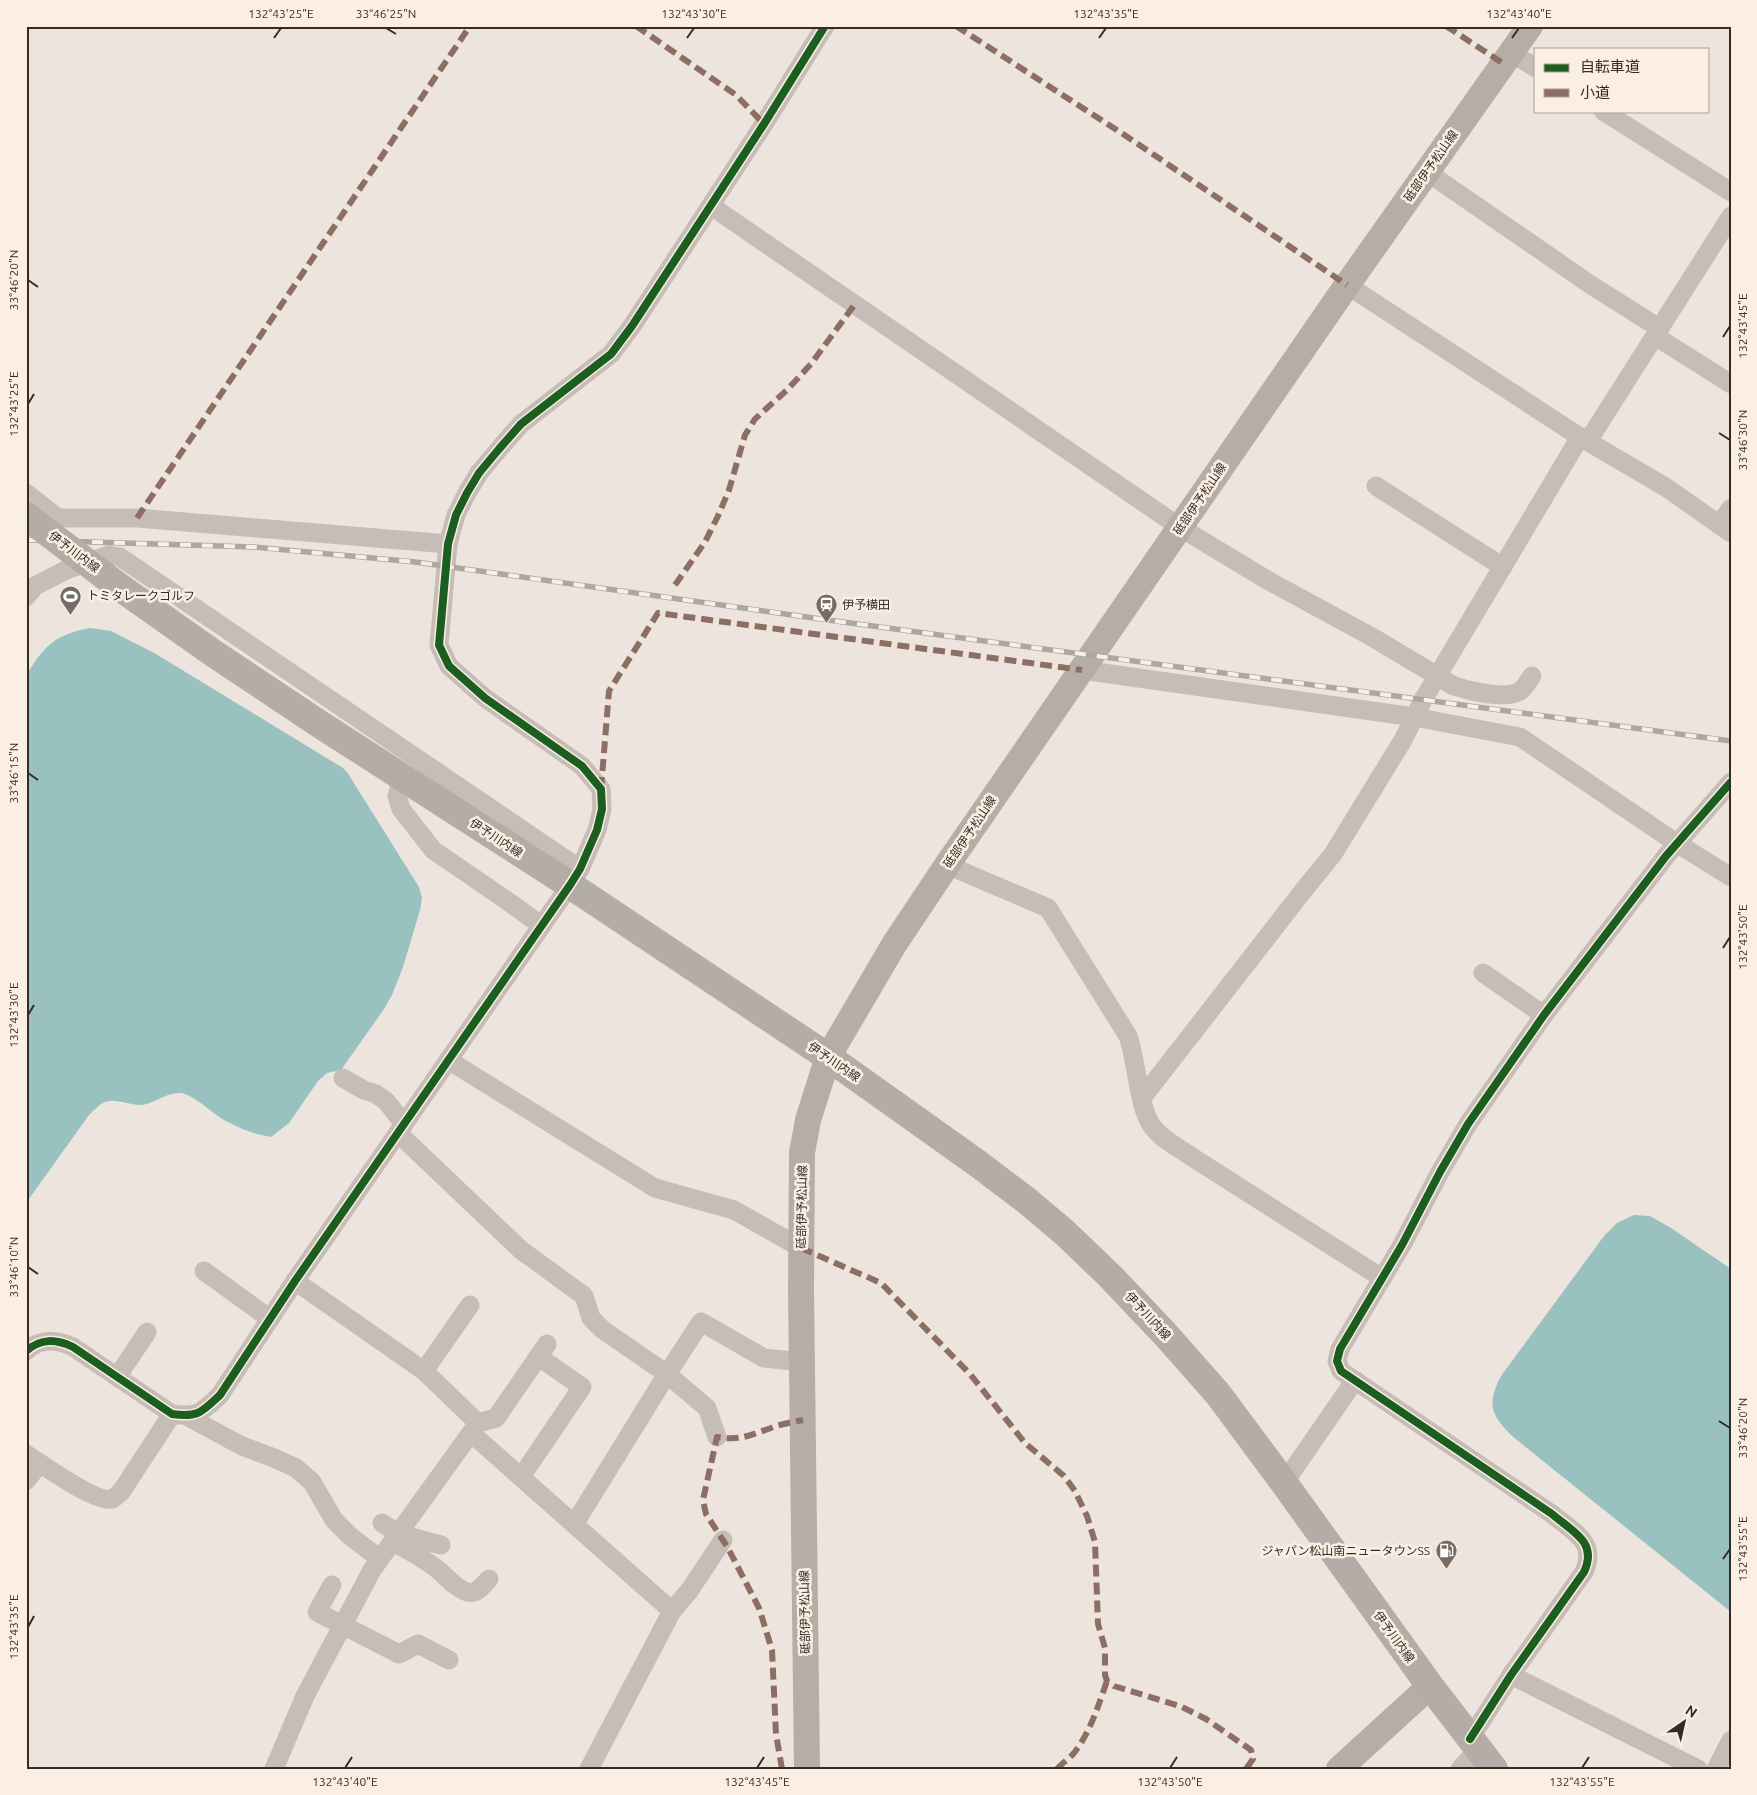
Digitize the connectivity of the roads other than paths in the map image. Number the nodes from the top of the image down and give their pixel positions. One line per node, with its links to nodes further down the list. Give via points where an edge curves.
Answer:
1 (825, 26): 8 (street)
2 (1530, 26): 3 (main road, 砥部伊予松山線)
3 (1511, 53): 4 (street); 6 (main road, 砥部伊予松山線)
4 (1534, 67)
5 (1605, 112): 7 (street)
6 (1427, 172): 10 (main road, 砥部伊予松山線); 11 (street)
7 (1731, 192)
8 (711, 206): 18 (street); 20 (street, via 611,354 521,424 480,473 456,515)
9 (1731, 216): 11 (street)
10 (1348, 285): 13 (street); 18 (main road, 砥部伊予松山線)
11 (1657, 332): 12 (street); 13 (street)
12 (1731, 384)
13 (1584, 439): 19 (street, via 1667,488); 21 (street)
14 (1376, 486): 21 (street)
15 (26, 494): 20 (street, via 58,518 136,518)
16 (1731, 508): 19 (street)
17 (26, 516): 27 (main road, 伊予川内線, bridge, via 213,653)
18 (1181, 528): 23 (main road, 砥部伊予松山線); 24 (street)
19 (1725, 529)
20 (448, 544): 32 (street, via 439,645 449,666 485,698 582,766 601,789 602,809 597,830)
21 (1503, 567): 24 (street)
22 (26, 597): 32 (street, via 35,586 66,570 109,555 120,557)
23 (1082, 670): 26 (street); 30 (main road, 砥部伊予松山線)
24 (1438, 675): 25 (street, via 1468,691 1507,695 1521,691); 26 (street)
25 (1532, 676)
26 (1414, 717): 29 (street, via 1520,737); 39 (street, via 1333,854)
27 (402, 778): 32 (main road, 伊予川内線); 33 (street, via 397,796 401,809 432,850)
28 (1731, 782): 29 (street)
29 (1678, 844): 31 (street); 35 (street)
30 (947, 865): 36 (main road, 砥部伊予松山線); 39 (street, via 1048,908 1128,1036)
31 (1731, 876)
32 (575, 877): 33 (street); 36 (main road, 伊予川内線)
33 (542, 926): 37 (street)
34 (1483, 973): 35 (street)
35 (1544, 1014): 43 (street, via 1468,1124)
36 (828, 1058): 41 (main road, 砥部伊予松山線, via 808,1120 802,1153); 60 (main road, 伊予川内線, via 934,1131 1064,1232 1110,1276 1218,1394)
37 (448, 1060): 40 (street); 41 (street, via 654,1188 734,1210)
38 (343, 1078): 40 (street, via 386,1101)
39 (1142, 1098): 43 (street, via 1152,1126 1167,1140)
40 (401, 1129): 44 (street); 51 (street, via 520,1250 584,1296 591,1318 603,1330)
41 (801, 1248): 49 (main road, 砥部伊予松山線)
42 (204, 1271): 46 (street)
43 (1382, 1278): 53 (street, via 1340,1349 1337,1361 1341,1371)
44 (294, 1282): 46 (street); 50 (street)
45 (470, 1305): 50 (street)
46 (270, 1319): 54 (street, via 220,1395 199,1414)
47 (147, 1332): 52 (street)
48 (26, 1351): 52 (street, via 51,1340 63,1342)
49 (802, 1362): 51 (street, via 764,1358 701,1322); 78 (main road, 砥部伊予松山線)
50 (424, 1371): 55 (street)
51 (667, 1374): 56 (street, via 707,1408); 62 (street)
52 (117, 1377): 54 (street)
53 (1355, 1380): 60 (street); 72 (street, via 1552,1514 1583,1540 1589,1552 1584,1572)
54 (180, 1416): 57 (street, via 121,1492 112,1499 101,1499 83,1490); 66 (street, via 296,1468 312,1482 334,1520)
55 (475, 1428): 58 (street); 58 (street, via 496,1418 543,1350 582,1387); 63 (street)
56 (717, 1437)
57 (33, 1459): 59 (street)
58 (521, 1477): 62 (street)
59 (26, 1481)
60 (1284, 1483): 73 (main road, 伊予川内線)
61 (382, 1523): 63 (street)
62 (575, 1523): 69 (street)
63 (396, 1538): 65 (street); 66 (street); 67 (street, via 468,1593 478,1591)
64 (723, 1540): 69 (street)
65 (441, 1545)
66 (380, 1560): 70 (street)
67 (489, 1579)
68 (332, 1585): 70 (street, via 317,1612)
69 (672, 1611): 77 (street)
70 (343, 1625): 71 (street, via 399,1654 418,1644); 76 (street, via 305,1696)
71 (449, 1660)
72 (1511, 1675): 75 (street); 81 (street)
73 (1430, 1686): 75 (main road, 伊予川内線); 79 (main road)
74 (1731, 1740): 82 (street)
75 (1481, 1752): 80 (street)
76 (274, 1769)
77 (589, 1769)
78 (807, 1769)
79 (1340, 1769)
80 (1460, 1769)
81 (1698, 1769)
82 (1716, 1769)

